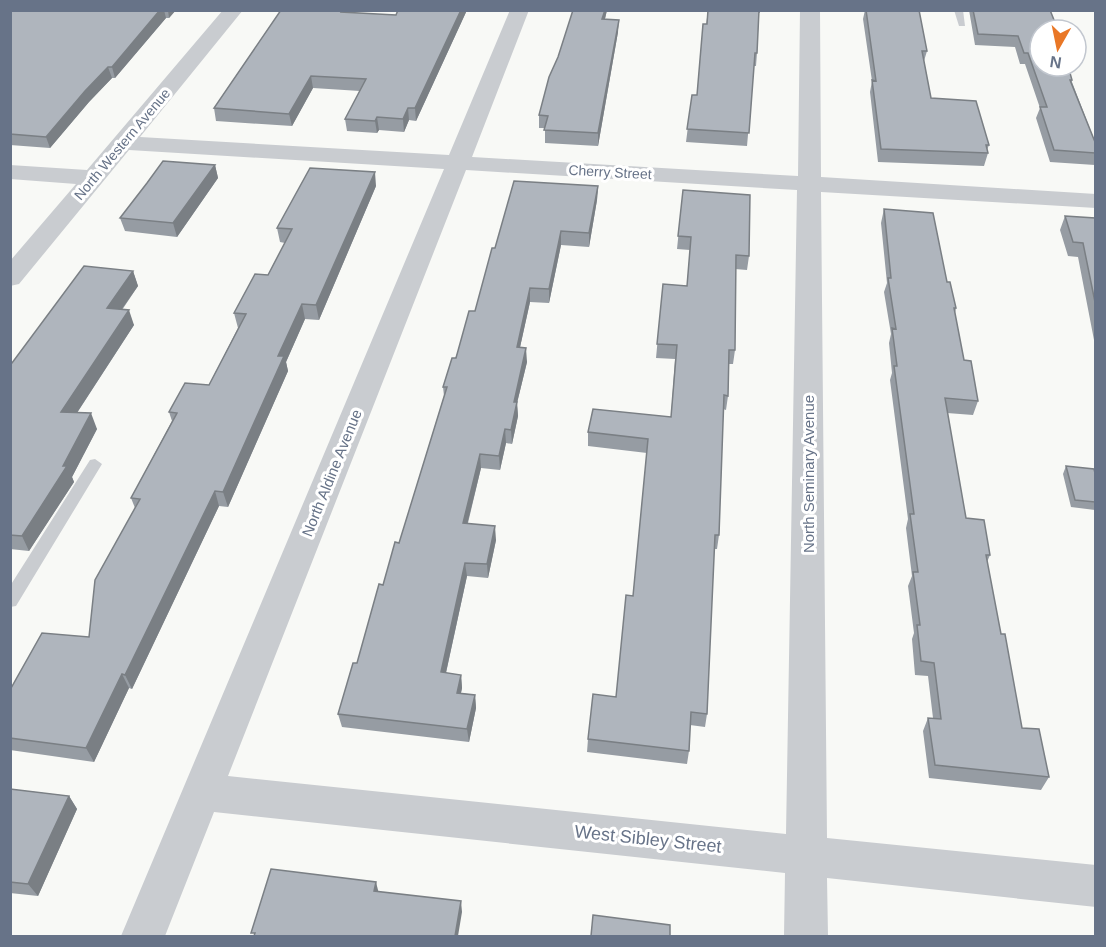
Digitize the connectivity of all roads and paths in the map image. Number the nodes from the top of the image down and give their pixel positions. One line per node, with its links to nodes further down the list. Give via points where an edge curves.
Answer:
1 (234, 10): 6 (street, North Western Avenue)
2 (520, 10): 7 (street, North Aldine Avenue)
3 (810, 10): 10 (street, North Seminary Avenue)
4 (958, 10): 5 (lane)
5 (962, 24)
6 (124, 143): 7 (street, Cherry Street); 9 (street, North Western Avenue)
7 (459, 163): 10 (street, Cherry Street); 15 (street, North Aldine Avenue)
8 (10, 172): 9 (street)
9 (94, 178): 12 (street, North Western Avenue)
10 (811, 184): 11 (street, Cherry Street); 16 (street, North Seminary Avenue)
11 (1095, 201)
12 (10, 278)
13 (95, 464): 14 (lane)
14 (10, 601)
15 (201, 792): 16 (street, West Sibley Street); 18 (street, North Aldine Avenue)
16 (807, 855): 17 (street, West Sibley Street); 19 (street, North Seminary Avenue)
17 (1095, 886)
18 (144, 936)
19 (806, 936)

